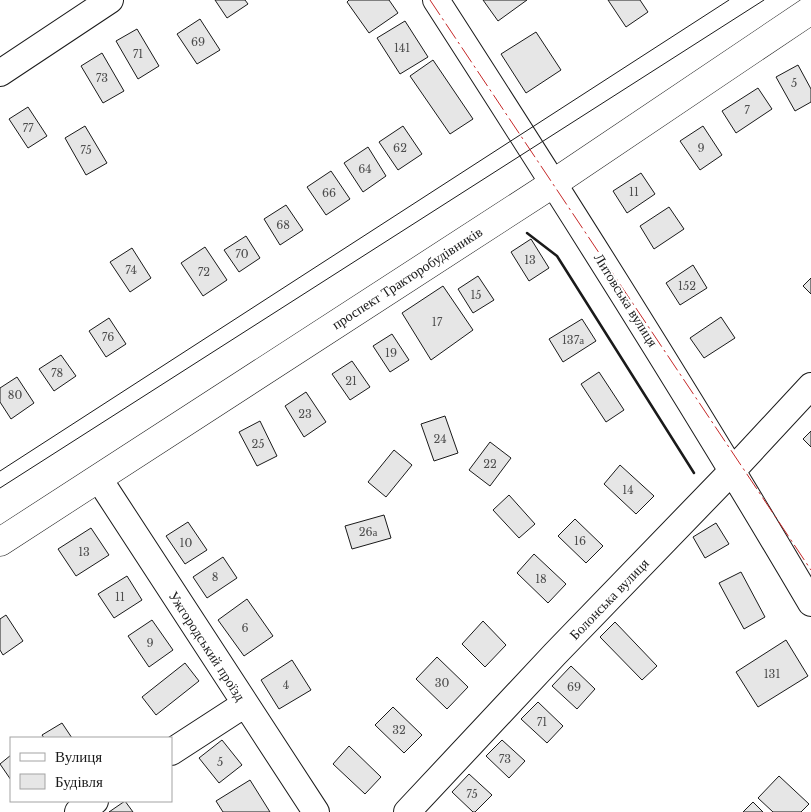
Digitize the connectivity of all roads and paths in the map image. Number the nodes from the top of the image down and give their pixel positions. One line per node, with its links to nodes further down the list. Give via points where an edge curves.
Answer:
1 (110, 0): 4 (street)
2 (436, 0): 5 (street, Литовська вулиця)
3 (811, 10): 5 (main road, проспект Тракторобудівників)
4 (0, 73)
5 (554, 183): 7 (street, Литовська вулиця); 8 (main road, проспект Тракторобудівників)
6 (811, 386): 7 (street, Болонська вулиця)
7 (733, 470): 10 (street, Литовська вулиця); 16 (street, Болонська вулиця)
8 (99, 479): 9 (main road, проспект Тракторобудівників); 11 (street, Ужгородський проїзд)
9 (0, 542)
10 (811, 603)
11 (245, 704): 12 (street); 15 (street, Ужгородський проїзд)
12 (172, 751)
13 (93, 802): 14 (street)
14 (78, 812)
15 (316, 812)
16 (407, 812)

